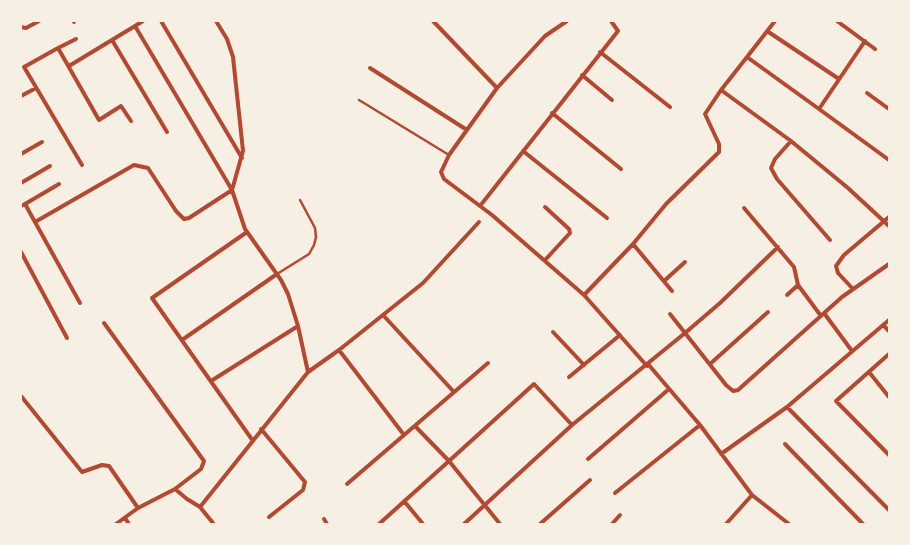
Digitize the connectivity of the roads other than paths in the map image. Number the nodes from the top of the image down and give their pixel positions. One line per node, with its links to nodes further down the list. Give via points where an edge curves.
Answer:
1 (39, 21): 11 (street, via 26,28)
2 (143, 21): 10 (street)
3 (161, 21): 43 (street)
4 (216, 21): 43 (street, via 227,39 233,57)
5 (434, 21): 25 (street)
6 (567, 21): 25 (street, via 545,36)
7 (611, 21): 18 (street, via 618,31)
8 (837, 21): 15 (street)
9 (773, 22): 12 (street)
10 (135, 26): 14 (street); 50 (street)
11 (21, 27)
12 (767, 31): 19 (street); 23 (street)
13 (76, 39): 16 (street)
14 (112, 40): 20 (street); 37 (street)
15 (864, 41): 17 (street); 23 (street)
16 (58, 48): 20 (street); 24 (street, via 24,67)
17 (875, 49)
18 (600, 52): 22 (street); 31 (street)
19 (747, 57): 26 (street); 33 (street)
20 (69, 66): 35 (street, via 99,120 121,106)
21 (370, 68): 36 (street)
22 (582, 75): 30 (street); 34 (street)
23 (839, 79): 33 (street)
24 (36, 88): 28 (street); 45 (street)
25 (497, 88): 36 (street)
26 (721, 90): 38 (street); 64 (street, via 705,114 719,144 719,152 666,204)
27 (867, 93): 32 (street)
28 (21, 96)
29 (359, 100): 42 (lane)
30 (612, 100)
31 (670, 107)
32 (889, 109)
33 (820, 110): 44 (street)
34 (552, 113): 40 (street); 47 (street)
35 (131, 121)
36 (467, 130): 42 (street)
37 (166, 132)
38 (792, 141): 60 (street); 63 (street, via 775,158 771,168 777,179)
39 (42, 142): 41 (street)
40 (522, 151): 53 (street); 57 (street)
41 (21, 154)
42 (449, 155): 53 (street, via 441,172 444,179)
43 (242, 158): 50 (street)
44 (889, 160)
45 (82, 165)
46 (50, 166): 48 (street)
47 (622, 169)
48 (21, 183)
49 (59, 184): 52 (street)
50 (232, 190): 58 (street, via 184,219 148,168 134,165); 62 (street)
51 (300, 200): 70 (lane, via 315,228 314,246 309,254)
52 (23, 205): 58 (street)
53 (480, 206): 67 (street)
54 (545, 207): 67 (street, via 570,232)
55 (744, 208): 65 (street)
56 (889, 217): 60 (street)
57 (607, 218)
58 (35, 222): 77 (street)
59 (479, 222): 80 (street, via 423,283)
60 (884, 222): 61 (street); 73 (street, via 844,255 836,266 838,273)
61 (889, 226)
62 (247, 232): 70 (street); 91 (street, via 152,298)
63 (830, 240)
64 (633, 244): 71 (street); 75 (street)
65 (778, 247): 72 (street, via 794,267); 88 (street, via 720,304)
66 (21, 252): 90 (street)
67 (545, 260): 75 (street)
68 (685, 262): 71 (street)
69 (889, 264): 73 (street)
70 (277, 274): 85 (street, via 288,294); 91 (street)
71 (664, 281): 74 (street)
72 (798, 285): 76 (street); 81 (street)
73 (853, 289): 81 (street)
74 (672, 291)
75 (584, 295): 89 (street)
76 (787, 295)
77 (80, 303)
78 (768, 312): 96 (street)
79 (670, 314): 88 (street)
80 (383, 315): 92 (street); 104 (street)
81 (822, 315): 93 (street); 96 (street, via 738,390 733,391 726,385)
82 (889, 320): 84 (street)
83 (104, 323): 121 (street, via 204,461 201,469)
84 (883, 325): 87 (street); 93 (street)
85 (298, 326): 99 (street); 102 (street)
86 (553, 332): 97 (street)
87 (889, 332)
88 (685, 333): 96 (street); 98 (street)
89 (620, 335): 97 (street); 98 (street)
90 (67, 338)
91 (182, 340): 102 (street)
92 (339, 350): 99 (street); 112 (street)
93 (852, 351): 107 (street)
94 (889, 354): 100 (street)
95 (488, 363): 104 (street)
96 (710, 364)
97 (584, 365): 101 (street)
98 (648, 365): 103 (street); 108 (street)
99 (308, 372): 111 (street)
100 (869, 372): 106 (street); 116 (street, via 836,401)
101 (569, 377)
102 (211, 381): 113 (street)
103 (669, 389): 109 (street); 117 (street)
104 (454, 392): 110 (street)
105 (21, 396): 127 (street, via 82,472 102,465 109,466)
106 (889, 397)
107 (787, 407): 115 (street); 128 (street)
108 (572, 425): 118 (street, via 534,384); 125 (street)
109 (700, 425): 115 (street); 122 (street)
110 (415, 426): 112 (street); 118 (street)
111 (261, 429): 113 (street); 130 (street, via 305,482 303,490)
112 (404, 435): 120 (street)
113 (253, 441): 126 (street)
114 (785, 444): 145 (street)
115 (721, 454): 123 (street)
116 (889, 455)
117 (588, 459)
118 (449, 461): 124 (street); 125 (street)
119 (590, 480): 141 (street)
120 (347, 484)
121 (175, 489): 126 (street); 127 (street)
122 (615, 493)
123 (752, 495): 143 (street); 144 (street)
124 (404, 501): 137 (street); 138 (street)
125 (485, 506): 139 (street); 140 (street)
126 (200, 507): 135 (street)
127 (138, 508): 131 (street)
128 (889, 510)
129 (620, 515): 142 (street)
130 (269, 517)
131 (125, 518): 133 (street); 134 (street)
132 (324, 520): 136 (street)
133 (116, 524)
134 (130, 524)
135 (212, 524)
136 (327, 524)
137 (379, 524)
138 (423, 524)
139 (464, 524)
140 (500, 524)
141 (540, 524)
142 (612, 524)
143 (726, 524)
144 (789, 524)
145 (862, 524)

